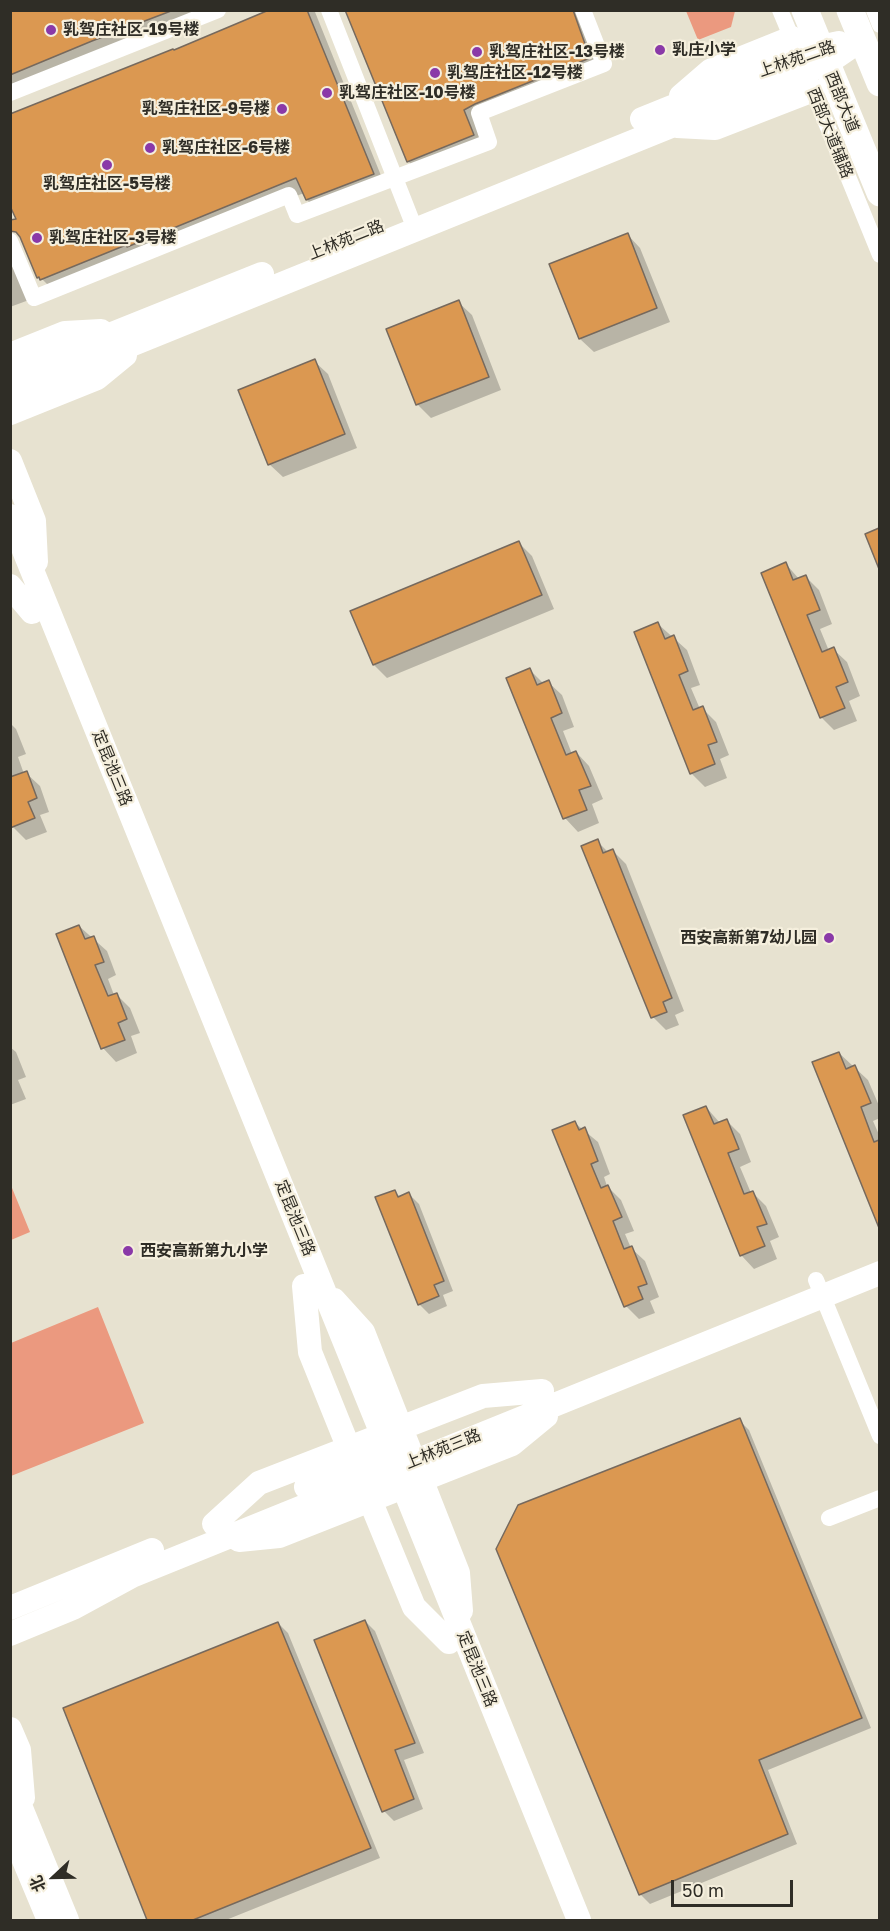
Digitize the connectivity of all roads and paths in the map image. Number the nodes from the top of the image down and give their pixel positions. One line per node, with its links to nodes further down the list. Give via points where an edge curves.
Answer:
1 (218, 10): 11 (street)
2 (329, 10): 13 (street)
3 (583, 10): 13 (street, via 604,64 478,113 489,142)
4 (780, 10): 9 (street, 西部大道辅路)
5 (805, 10): 9 (main road, 西部大道)
6 (850, 10): 8 (main road)
7 (874, 10): 8 (street)
8 (874, 35): 9 (street, 上林苑二路); 10 (main road)
9 (809, 61): 12 (street, 上林苑二路); 12 (street, via 710,71); 14 (main road, 西部大道); 17 (street, 西部大道辅路)
10 (879, 83)
11 (10, 93)
12 (668, 118): 15 (street, 上林苑二路)
13 (394, 176): 15 (street); 16 (street, via 297,215 289,195 34,298)
14 (879, 193)
15 (412, 222): 18 (street, 上林苑二路); 19 (street, 上林苑二路)
16 (10, 241)
17 (879, 255)
18 (122, 330): 20 (street, via 65,333); 21 (street, 上林苑二路)
19 (145, 339): 22 (street, 上林苑二路); 23 (street, via 97,378)
20 (10, 355)
21 (10, 375)
22 (10, 394)
23 (10, 413)
24 (10, 461): 27 (street, via 34,520)
25 (10, 516): 27 (street, 定昆池三路)
26 (10, 560): 29 (street, 定昆池三路)
27 (37, 582): 32 (street, 定昆池三路)
28 (10, 586): 29 (street)
29 (32, 612): 32 (street, 定昆池三路)
30 (879, 1255): 33 (street, 上林苑三路)
31 (879, 1273): 33 (street, 上林苑三路)
32 (313, 1286): 36 (street, 定昆池三路); 36 (street, via 363,1332)
33 (820, 1288): 34 (street, 上林苑三路); 35 (street)
34 (553, 1396): 36 (street, 上林苑三路); 36 (street, via 483,1396)
35 (879, 1436)
36 (385, 1464): 39 (street, 上林苑三路); 39 (street, via 259,1483); 42 (street, 定昆池三路); 42 (street, via 458,1573)
37 (879, 1498): 38 (street)
38 (829, 1518)
39 (214, 1533): 40 (street, 上林苑三路); 41 (street, 上林苑三路, via 73,1608)
40 (10, 1608)
41 (10, 1634)
42 (456, 1637): 48 (street, 定昆池三路); 49 (street, 定昆池三路)
43 (10, 1729): 45 (street, via 19,1750)
44 (10, 1781): 45 (street)
45 (15, 1827): 46 (street); 47 (street)
46 (49, 1920)
47 (67, 1920)
48 (562, 1920)
49 (579, 1920)

